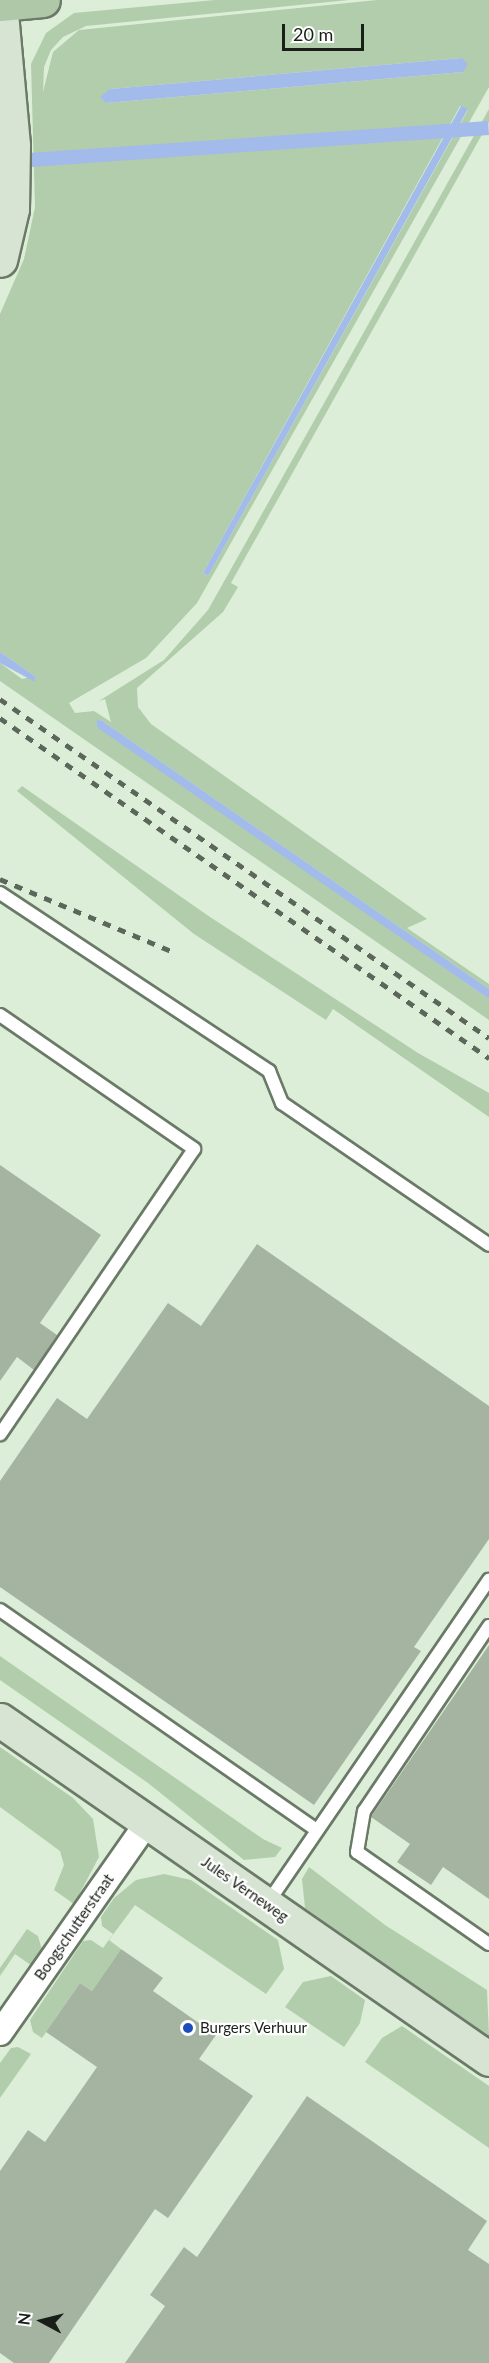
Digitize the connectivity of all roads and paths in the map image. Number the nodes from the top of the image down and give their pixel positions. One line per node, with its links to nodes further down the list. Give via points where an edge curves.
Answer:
1 (43, 0): 2 (main road)
2 (0, 3): 3 (street, via 13,145 12,209)
3 (0, 260)
4 (0, 893): 6 (lane, via 269,1071 282,1103)
5 (0, 1015): 7 (lane, via 194,1149)
6 (489, 1245)
7 (0, 1434)
8 (489, 1580): 13 (lane)
9 (0, 1610): 13 (lane)
10 (489, 1626): 15 (lane, via 364,1811 357,1852)
11 (0, 1720): 12 (street, Jules Verneweg)
12 (148, 1822): 14 (street, Jules Verneweg); 16 (street, Boogschutterstraat)
13 (317, 1830): 14 (lane)
14 (267, 1905): 17 (street, Jules Verneweg)
15 (489, 1944)
16 (0, 2033)
17 (489, 2059)

